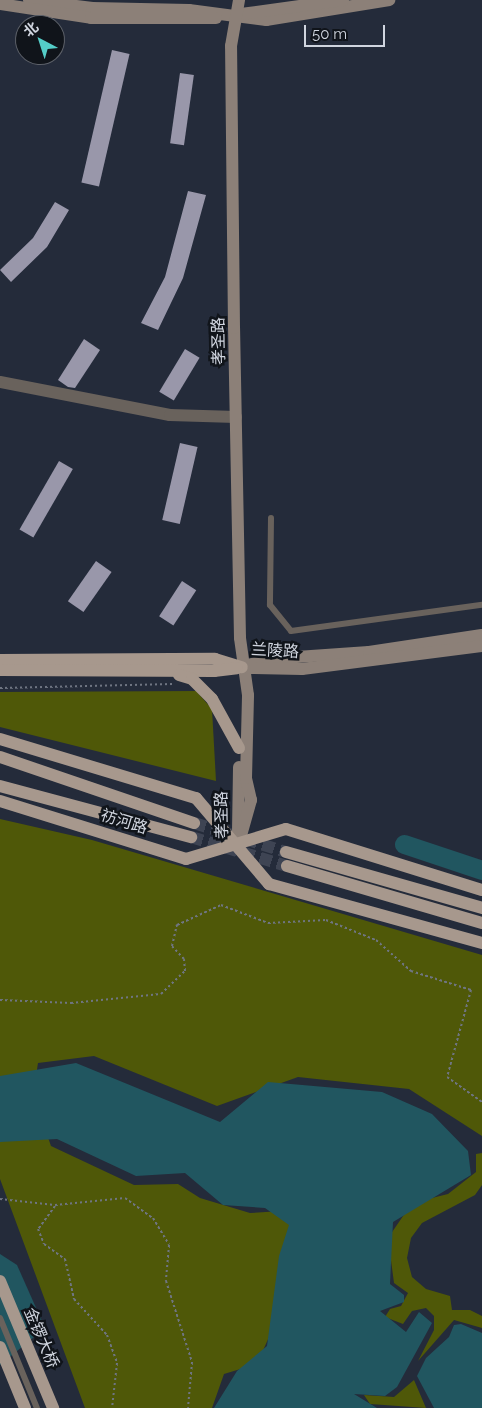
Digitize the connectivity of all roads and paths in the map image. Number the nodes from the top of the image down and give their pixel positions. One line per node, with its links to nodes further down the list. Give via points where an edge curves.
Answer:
1 (29, 0): 6 (main road)
2 (238, 0): 6 (main road, 孝圣路)
3 (343, 0): 6 (main road)
4 (389, 0): 6 (main road, via 266,20)
5 (0, 4): 6 (main road, via 91,18 198,20)
6 (238, 15): 8 (main road, 孝圣路, via 231,46); 14 (main road, 孝圣路, via 247,639)
7 (0, 382): 8 (street, via 170,415)
8 (236, 417): 14 (main road, 孝圣路)
9 (271, 518): 10 (lane, via 270,605 291,631)
10 (482, 605)
11 (482, 635): 14 (main road, 兰陵路, via 369,652 268,660)
12 (482, 646): 14 (main road, 兰陵路, via 302,669)
13 (0, 660): 14 (main road, via 215,659)
14 (242, 667): 16 (main road); 20 (main road, 孝圣路); 26 (main road, 孝圣路, via 248,695 246,778 251,800)
15 (0, 670): 16 (main road)
16 (167, 671): 20 (main road, via 192,679 212,699)
17 (175, 684): 18 (path)
18 (0, 688)
19 (0, 739): 26 (main road, via 196,798)
20 (239, 748): 26 (main road, 孝圣路)
21 (0, 758): 24 (main road, 祊河路)
22 (0, 786): 25 (main road, 祊河路)
23 (0, 801): 26 (main road, 祊河路, via 186,859)
24 (194, 823)
25 (191, 837)
26 (238, 846): 29 (main road, 祊河路, via 286,829); 32 (main road, via 269,884)
27 (286, 852): 30 (main road)
28 (286, 866): 31 (main road)
29 (482, 890)
30 (482, 908)
31 (482, 923)
32 (482, 943)
33 (0, 1000): 34 (path, via 71,1003 161,994 185,971 184,959 172,946 177,925 221,905 268,924 326,920 376,940 411,971 470,990 447,1078)
34 (482, 1102)
35 (0, 1200): 36 (path)
36 (55, 1206): 43 (path, via 38,1229 44,1244 65,1259 74,1299 107,1335 117,1363); 44 (path, via 125,1198 153,1218 169,1245 170,1299 192,1362)
37 (0, 1281): 42 (main road, 金锣大桥)
38 (0, 1318): 41 (lane)
39 (0, 1347): 40 (main road)
40 (25, 1408)
41 (37, 1408)
42 (53, 1408)
43 (112, 1408)
44 (188, 1408)

